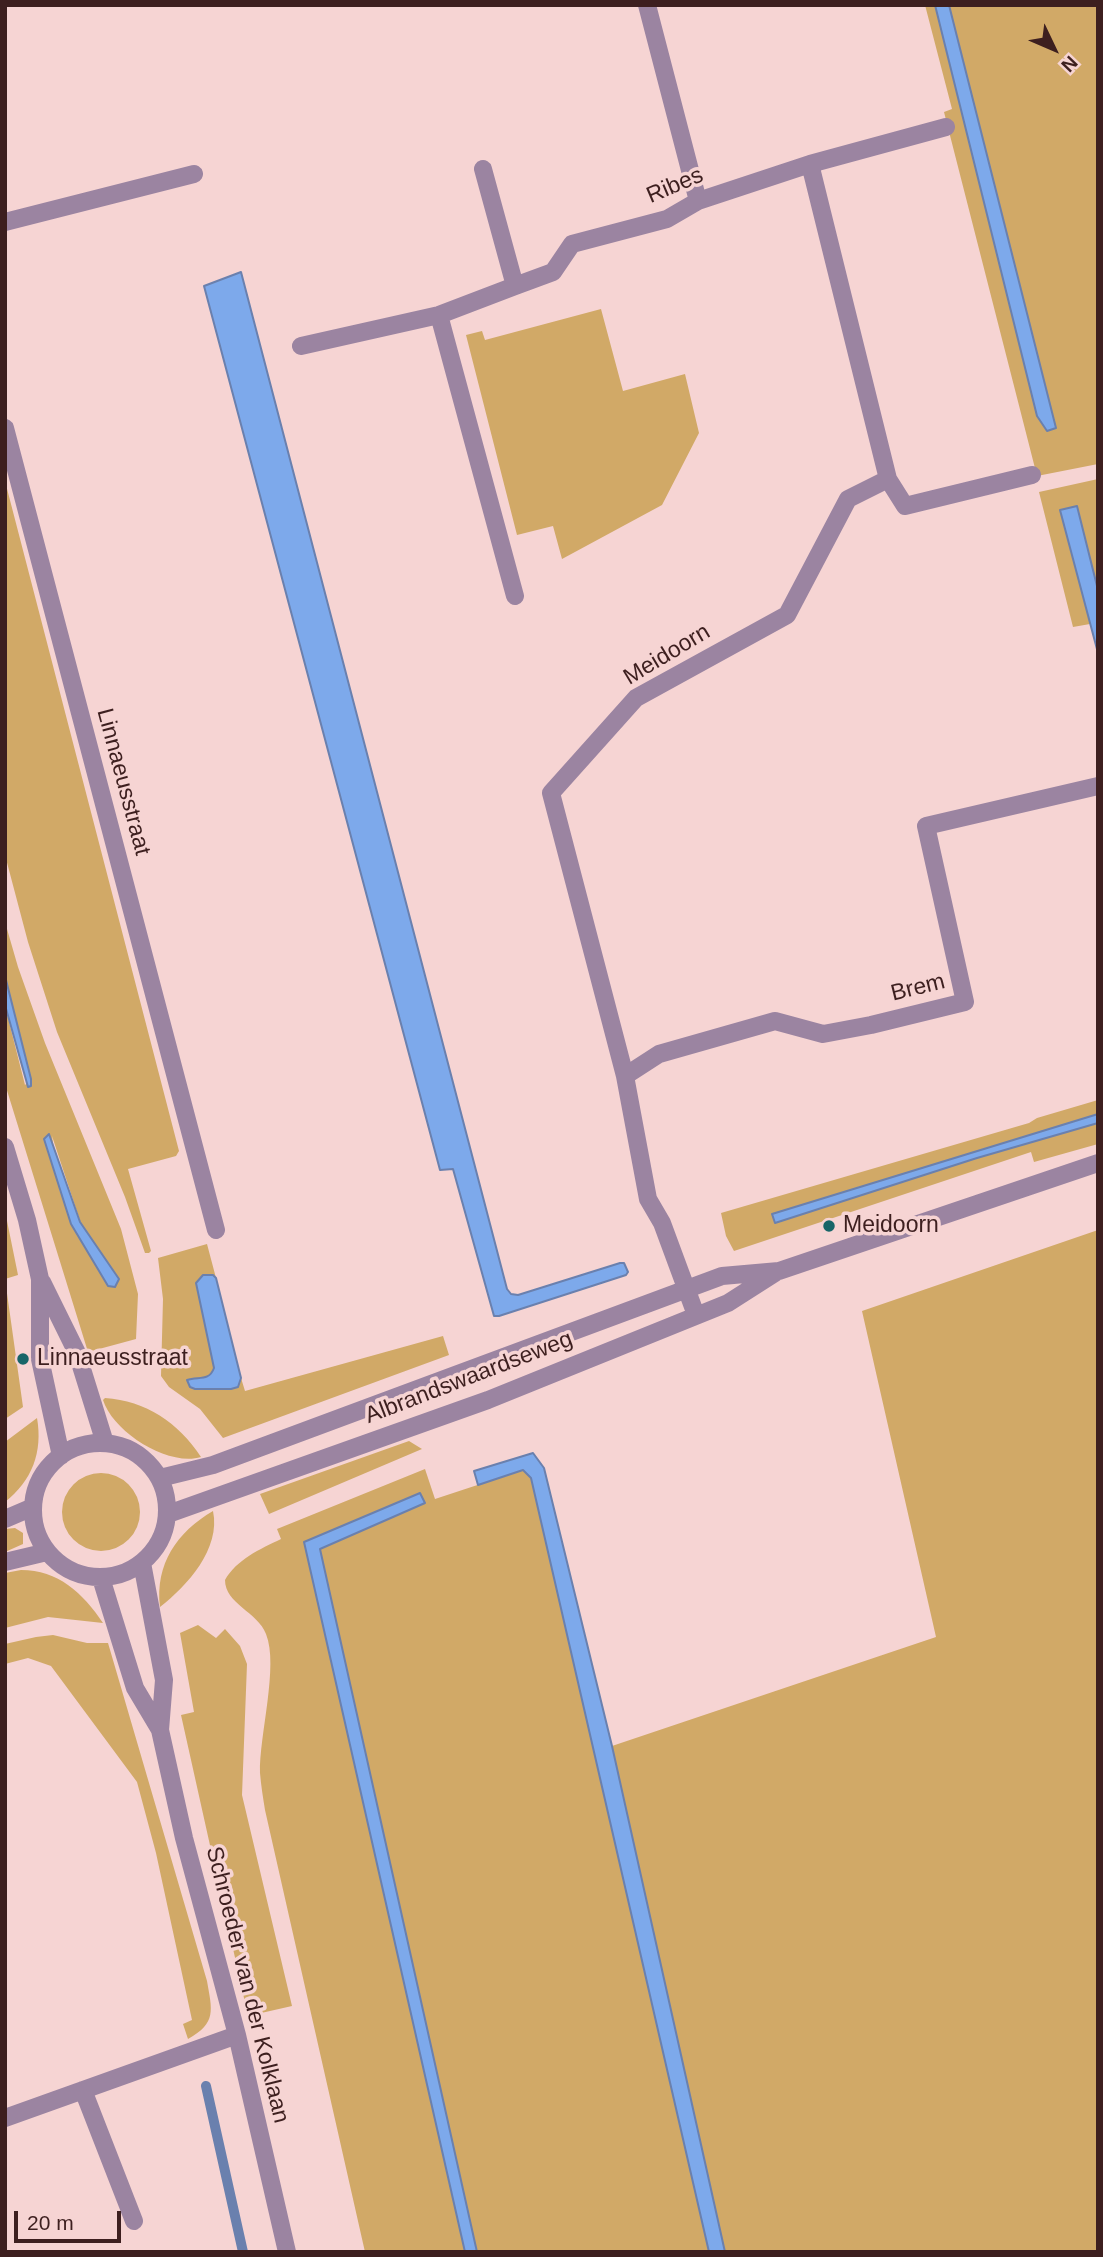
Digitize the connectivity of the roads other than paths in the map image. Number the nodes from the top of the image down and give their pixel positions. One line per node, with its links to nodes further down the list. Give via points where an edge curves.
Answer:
1 (647, 5): 6 (street)
2 (946, 127): 3 (street, Ribes)
3 (810, 164): 6 (street, Ribes); 13 (street)
4 (483, 169): 8 (street)
5 (194, 174): 7 (street)
6 (698, 201): 8 (street, Ribes, via 667,219 572,244 553,272)
7 (5, 222)
8 (515, 286): 9 (street, Ribes)
9 (439, 315): 10 (street, Ribes); 14 (street)
10 (301, 346)
11 (5, 428): 19 (street, Linnaeusstraat)
12 (1032, 475): 13 (street, via 905,506)
13 (888, 479): 16 (street, Meidoorn, via 848,499 787,615 636,698 551,793)
14 (515, 596)
15 (1098, 786): 16 (street, Brem, via 926,826 965,1002 823,1034 775,1021 659,1054)
16 (625, 1076): 22 (street, Meidoorn, via 648,1199)
17 (5, 1147): 21 (street)
18 (1098, 1163): 20 (street, Albrandswaardseweg)
19 (216, 1230)
20 (779, 1271): 22 (street, Albrandswaardseweg, via 722,1276); 23 (street, Albrandswaardseweg, via 728,1303)
21 (40, 1279): 24 (street, via 77,1353); 25 (street, via 40,1359)
22 (687, 1288): 23 (street, Meidoorn); 26 (street, Albrandswaardseweg, via 214,1465)
23 (696, 1315): 28 (street, Albrandswaardseweg, via 488,1400)
24 (105, 1443): 25 (street, via 86,1444); 26 (street, via 137,1454)
25 (61, 1456): 27 (street, via 41,1478)
26 (160, 1478): 28 (street)
27 (33, 1507): 29 (street); 30 (street, via 37,1535)
28 (168, 1514): 32 (street, via 160,1541)
29 (5, 1519)
30 (47, 1552): 31 (street); 33 (street, via 71,1571)
31 (5, 1562)
32 (142, 1563): 33 (street, via 123,1574); 34 (street, Schroeder van der Kolklaan, via 164,1680)
33 (101, 1578): 34 (street, Schroeder van der Kolklaan, via 135,1688)
34 (160, 1730): 35 (street, Schroeder van der Kolklaan)
35 (237, 2035): 36 (street); 39 (street, Schroeder van der Kolklaan)
36 (83, 2090): 37 (street); 38 (street)
37 (5, 2118)
38 (134, 2221)
39 (287, 2252)

